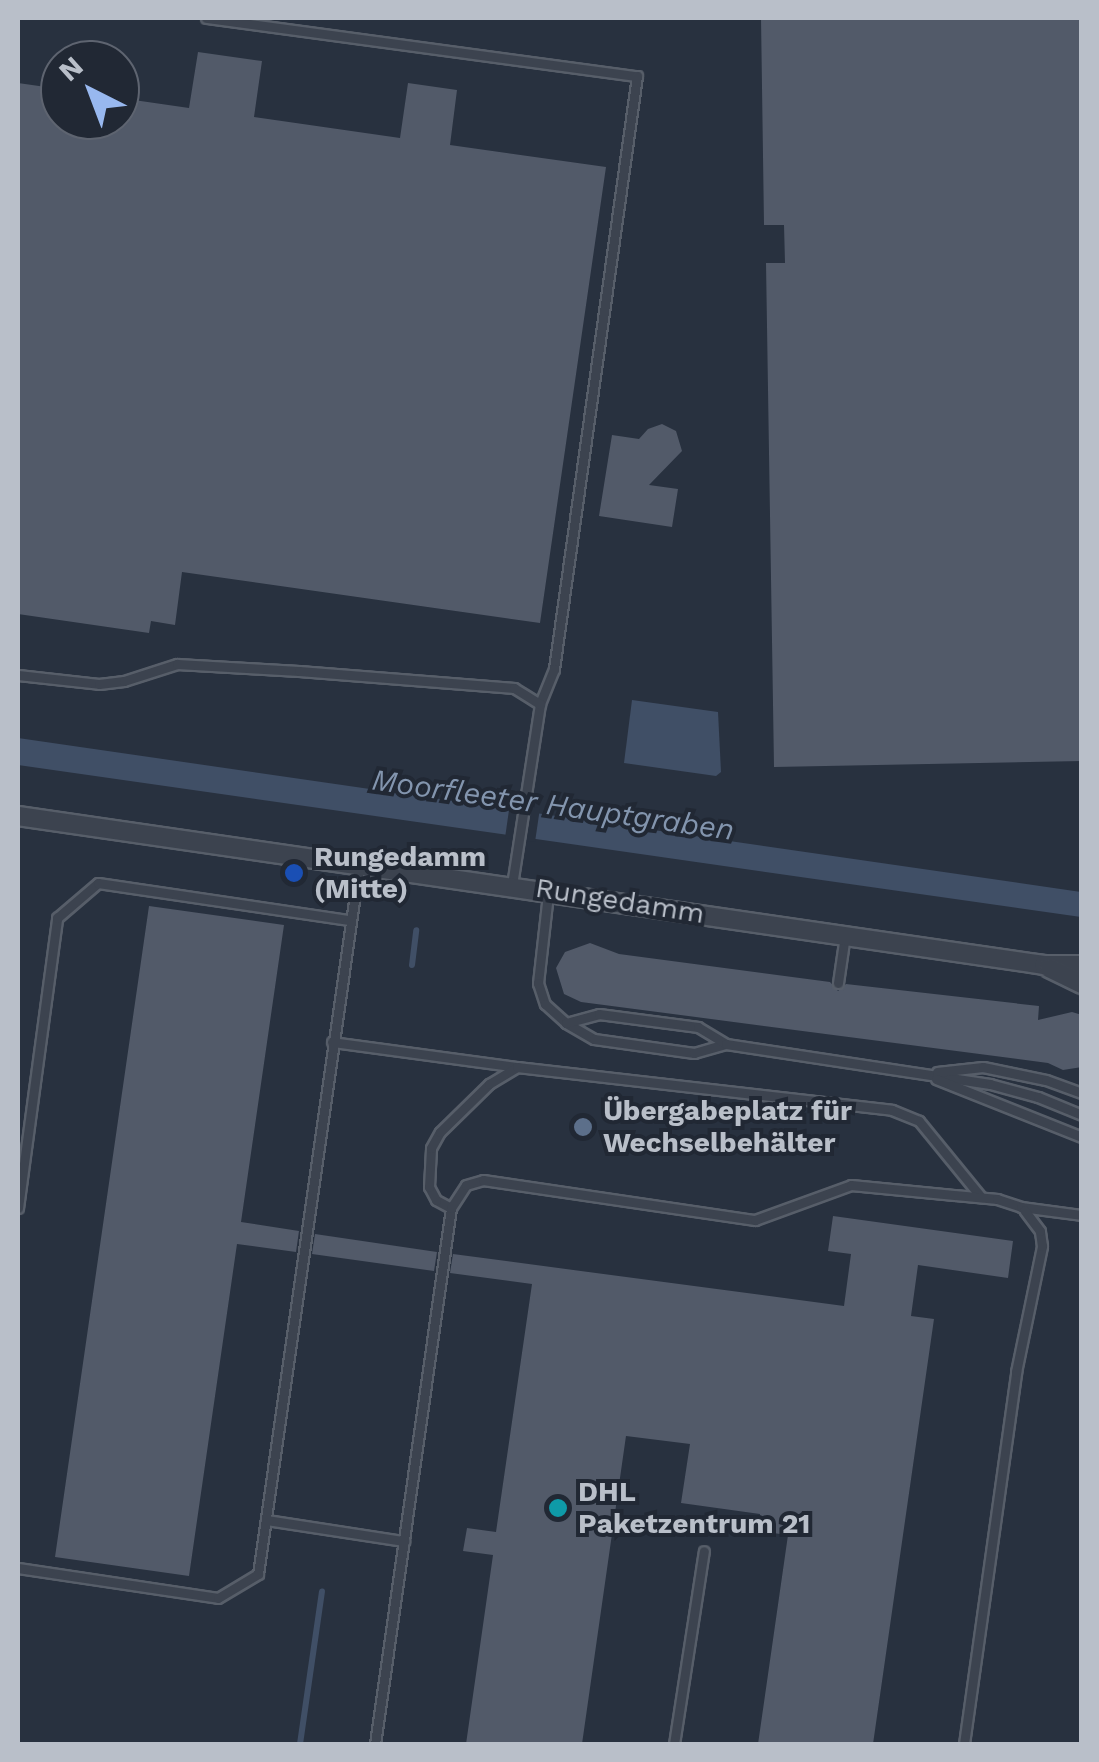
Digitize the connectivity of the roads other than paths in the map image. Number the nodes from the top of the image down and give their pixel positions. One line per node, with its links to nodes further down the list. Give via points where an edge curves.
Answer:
1 (206, 18): 3 (lane, via 637,76 554,669)
2 (18, 674): 3 (lane, via 100,684 176,664 497,686)
3 (540, 704): 6 (lane)
4 (18, 816): 5 (street, Rungedamm)
5 (359, 863): 6 (street, Rungedamm); 8 (lane)
6 (512, 885): 7 (street, Rungedamm)
7 (548, 890): 9 (street, Rungedamm); 14 (lane, via 538,984 544,1004)
8 (349, 920): 15 (lane); 23 (lane, via 98,883 57,918)
9 (845, 935): 11 (street, Rungedamm); 12 (lane)
10 (1082, 964): 11 (street, Rungedamm)
11 (1044, 966): 13 (street, Rungedamm)
12 (838, 983)
13 (1082, 984)
14 (566, 1023): 16 (lane, via 594,1039 694,1053); 16 (lane, via 599,1014 628,1017 698,1028)
15 (332, 1042): 17 (lane); 27 (lane)
16 (726, 1044): 18 (lane)
17 (517, 1067): 22 (lane, via 892,1110 919,1121); 24 (lane, via 490,1084 430,1148 430,1187)
18 (924, 1074): 19 (lane, via 983,1067); 20 (lane, via 1038,1097); 21 (lane)
19 (1082, 1093)
20 (1082, 1115)
21 (1082, 1137)
22 (981, 1198): 24 (lane, via 850,1185 755,1220 483,1180 466,1185); 25 (lane)
23 (18, 1208)
24 (450, 1208): 28 (lane)
25 (1021, 1208): 26 (lane); 33 (lane, via 1033,1218 1042,1246 1016,1372)
26 (1082, 1216)
27 (266, 1520): 28 (lane); 30 (lane, via 258,1574 218,1598)
28 (404, 1541): 31 (lane)
29 (704, 1550): 32 (lane)
30 (18, 1568)
31 (375, 1744)
32 (674, 1744)
33 (964, 1744)

